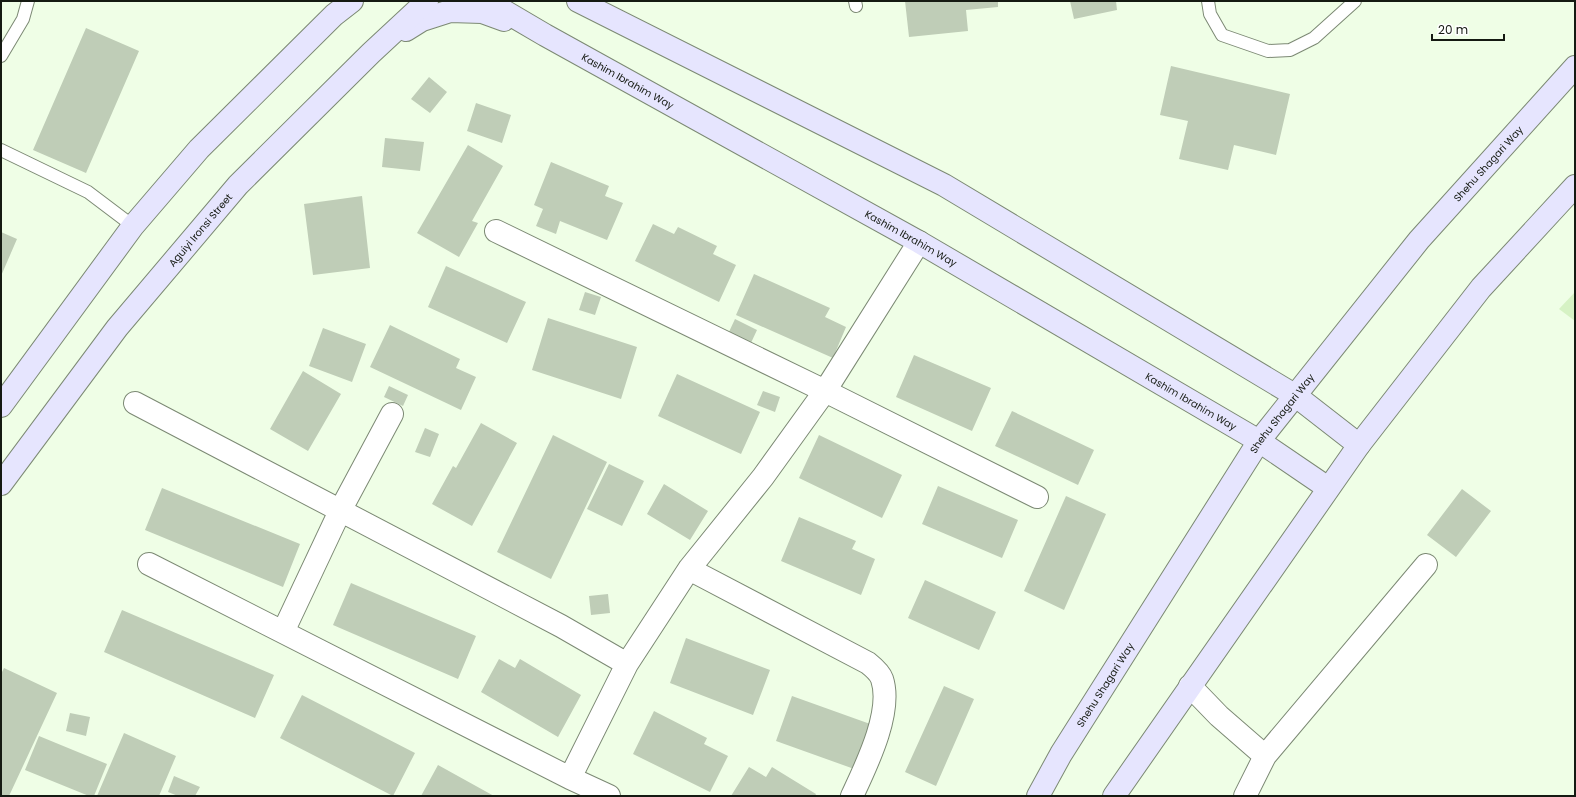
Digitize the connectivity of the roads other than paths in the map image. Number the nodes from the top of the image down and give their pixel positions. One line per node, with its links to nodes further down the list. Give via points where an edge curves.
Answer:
1 (28, 1): 13 (lane, via 23,20)
2 (352, 1): 9 (main road)
3 (427, 1): 12 (main road, Aguiyi Ironsi Street)
4 (487, 1): 11 (main road, Kashim Ibrahim Way)
5 (578, 1): 10 (main road)
6 (591, 1): 10 (main road)
7 (1208, 1): 8 (lane, via 1210,14 1222,34 1268,51 1290,50 1314,38)
8 (1355, 1)
9 (336, 8): 17 (main road, via 199,149)
10 (607, 16): 21 (main road, via 944,185)
11 (545, 35): 12 (main road, via 482,12 450,11 422,20); 19 (main road, Kashim Ibrahim Way)
12 (372, 53): 27 (main road, Aguiyi Ironsi Street, via 238,185 117,328)
13 (1, 56)
14 (1575, 67): 21 (main road, Shehu Shagari Way, via 1419,240)
15 (1, 150): 17 (lane, via 88,192)
16 (1575, 186): 26 (main road, via 1481,288)
17 (133, 226): 23 (main road)
18 (496, 231): 20 (street)
19 (919, 242): 20 (street); 25 (main road, Kashim Ibrahim Way)
20 (826, 391): 29 (street); 33 (street, via 763,477)
21 (1296, 396): 25 (main road, Shehu Shagari Way); 26 (main road)
22 (135, 403): 30 (street)
23 (1, 406)
24 (392, 414): 30 (street)
25 (1259, 441): 28 (main road, Kashim Ibrahim Way); 41 (main road, Shehu Shagari Way, via 1061,754)
26 (1359, 445): 28 (main road)
27 (1, 484)
28 (1328, 488): 36 (main road)
29 (1037, 497)
30 (340, 511): 34 (street); 35 (street, via 561,626)
31 (149, 564): 34 (street)
32 (1426, 565): 37 (street)
33 (689, 569): 35 (street); 40 (street, via 868,663 882,678 885,696 880,733)
34 (283, 632): 38 (street)
35 (627, 664): 38 (street)
36 (1190, 686): 37 (street, via 1219,716); 42 (main road)
37 (1266, 756): 43 (street)
38 (570, 778): 39 (street)
39 (610, 796)
40 (852, 796)
41 (1038, 796)
42 (1114, 796)
43 (1245, 796)

